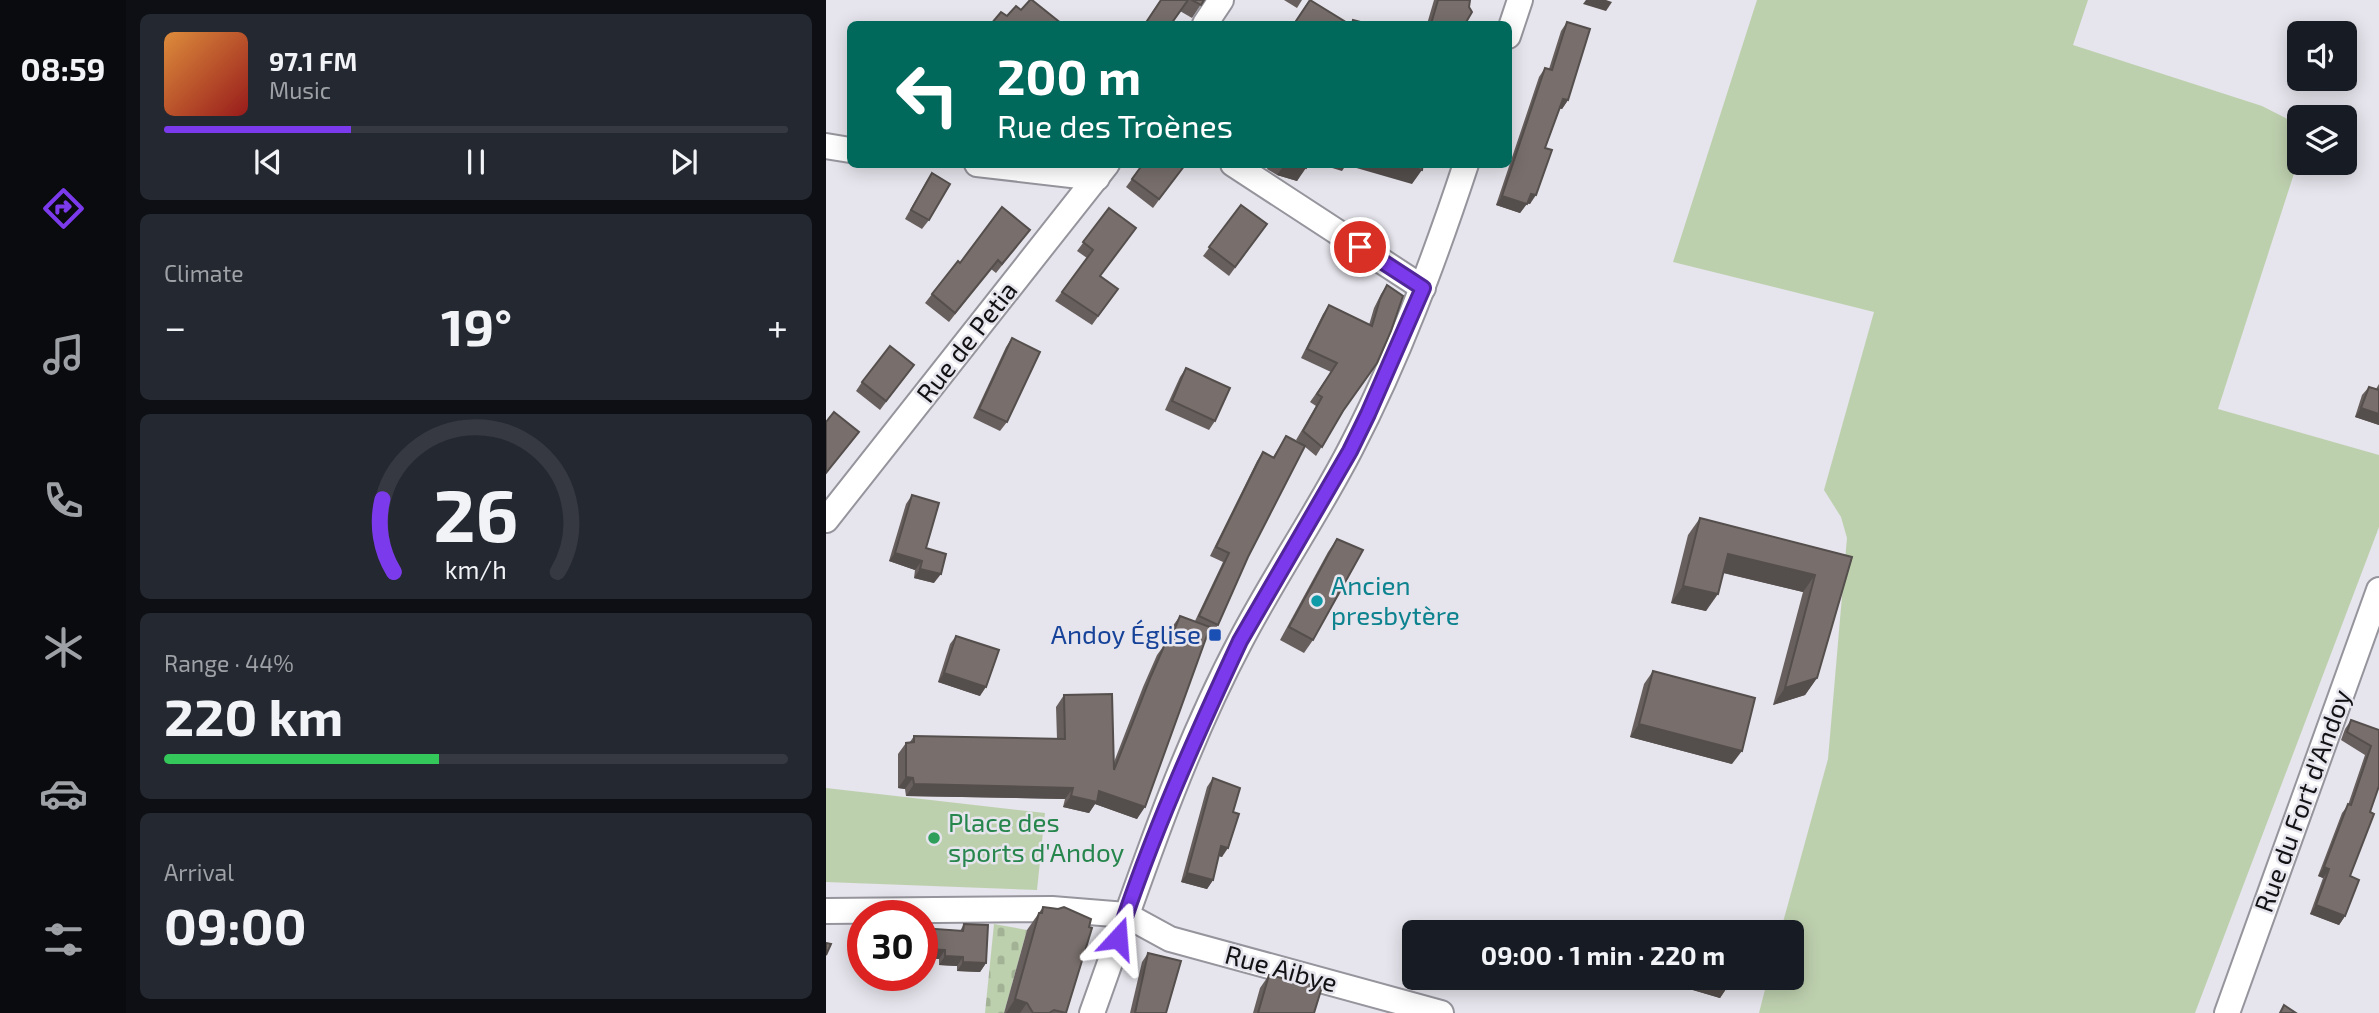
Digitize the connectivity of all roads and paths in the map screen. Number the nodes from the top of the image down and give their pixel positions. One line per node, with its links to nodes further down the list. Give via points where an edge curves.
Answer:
1 (1221, 0): 3 (street)
2 (1520, 0): 4 (street)
3 (1207, 21)
4 (1512, 24)
5 (826, 146): 6 (street)
6 (847, 150)
7 (1048, 168): 10 (street)
8 (1239, 168): 11 (street)
9 (1465, 168): 11 (street)
10 (1102, 171): 12 (street, Rue de Petia)
11 (1423, 288): 15 (street, via 1350,451 1234,653 1188,754)
12 (826, 520)
13 (2379, 590): 18 (street, Rue du Fort d'Andoy)
14 (826, 911): 15 (street, via 1052,909)
15 (1126, 915): 16 (street); 17 (street, Rue Aibye, via 1170,939)
16 (1092, 1013)
17 (1441, 1013)
18 (2227, 1013)

